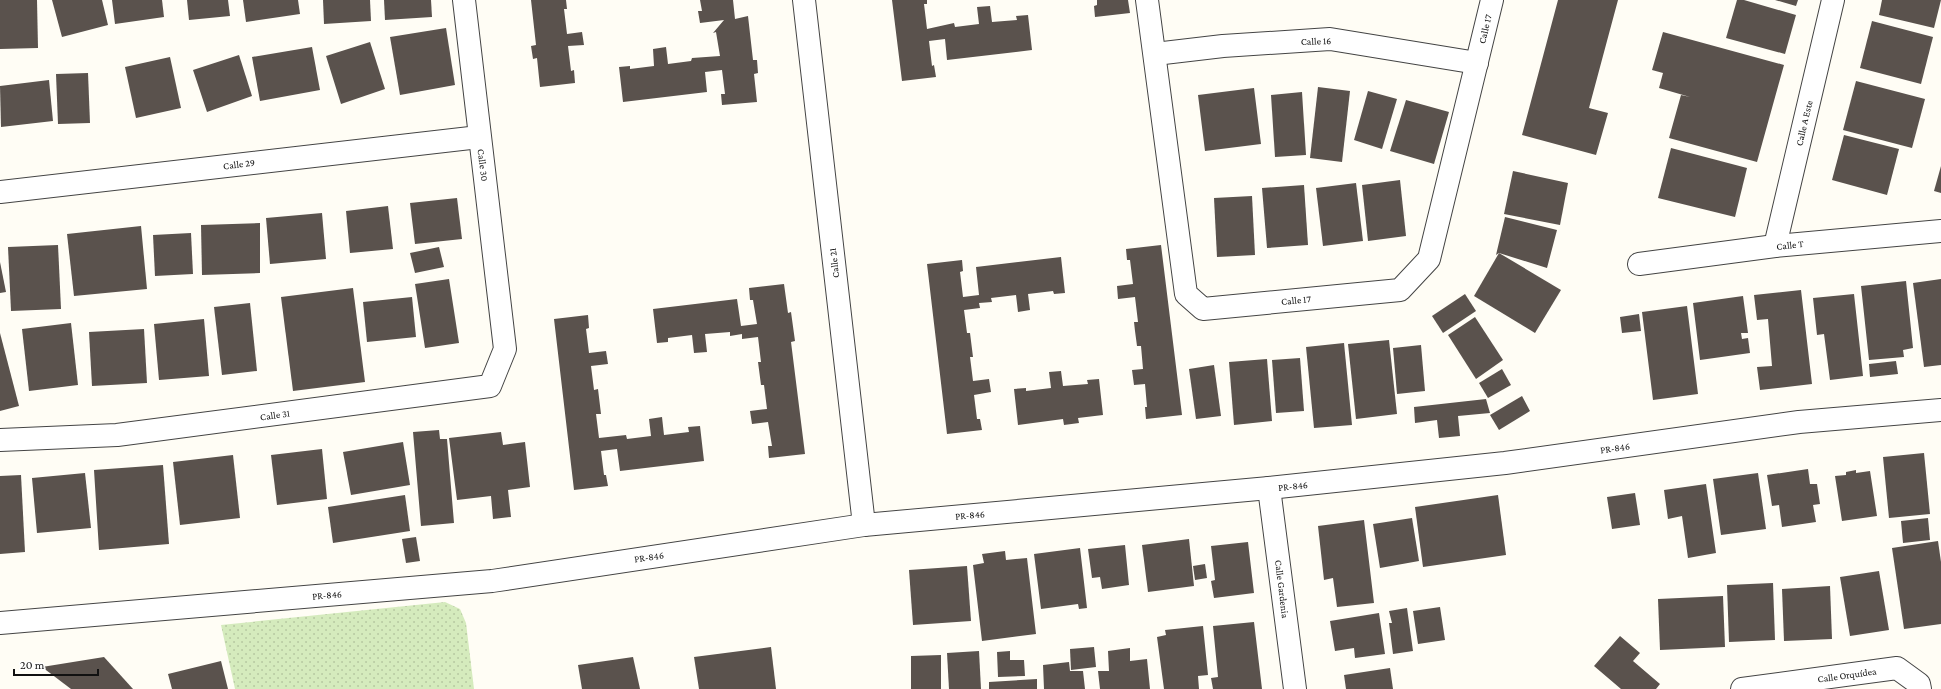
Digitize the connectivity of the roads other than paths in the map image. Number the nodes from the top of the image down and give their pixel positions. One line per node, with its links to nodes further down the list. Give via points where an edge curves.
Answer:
1 (464, 0): 8 (street, Calle 30)
2 (804, 0): 17 (street, Calle 21)
3 (1147, 0): 6 (street, Calle 17)
4 (1492, 0): 7 (street, Calle 17)
5 (1833, 0): 11 (street, Calle A Este)
6 (1155, 54): 7 (street, Calle 16, via 1223,46 1330,39); 7 (street, Calle 17, via 1186,294 1203,309 1400,290 1429,259)
7 (1477, 63)
8 (479, 137): 9 (street, Calle 29); 13 (street, Calle 30)
9 (0, 192)
10 (1941, 231): 11 (street, Calle T)
11 (1775, 246): 12 (street, Calle T)
12 (1639, 264)
13 (503, 330): 15 (street, Calle 31, via 505,350 490,386 117,436)
14 (1941, 410): 16 (street, PR-846 / PR-846, via 1799,422 1505,463)
15 (0, 440)
16 (1269, 488): 17 (street, PR-846 / PR-846); 19 (street, Calle Gardenia)
17 (864, 526): 18 (street, PR-846 / PR-846, via 492,581)
18 (0, 623)
19 (1295, 689)
20 (1742, 689): 21 (street, Calle Orquídea, via 1898,668 1919,684)
21 (1920, 689)

